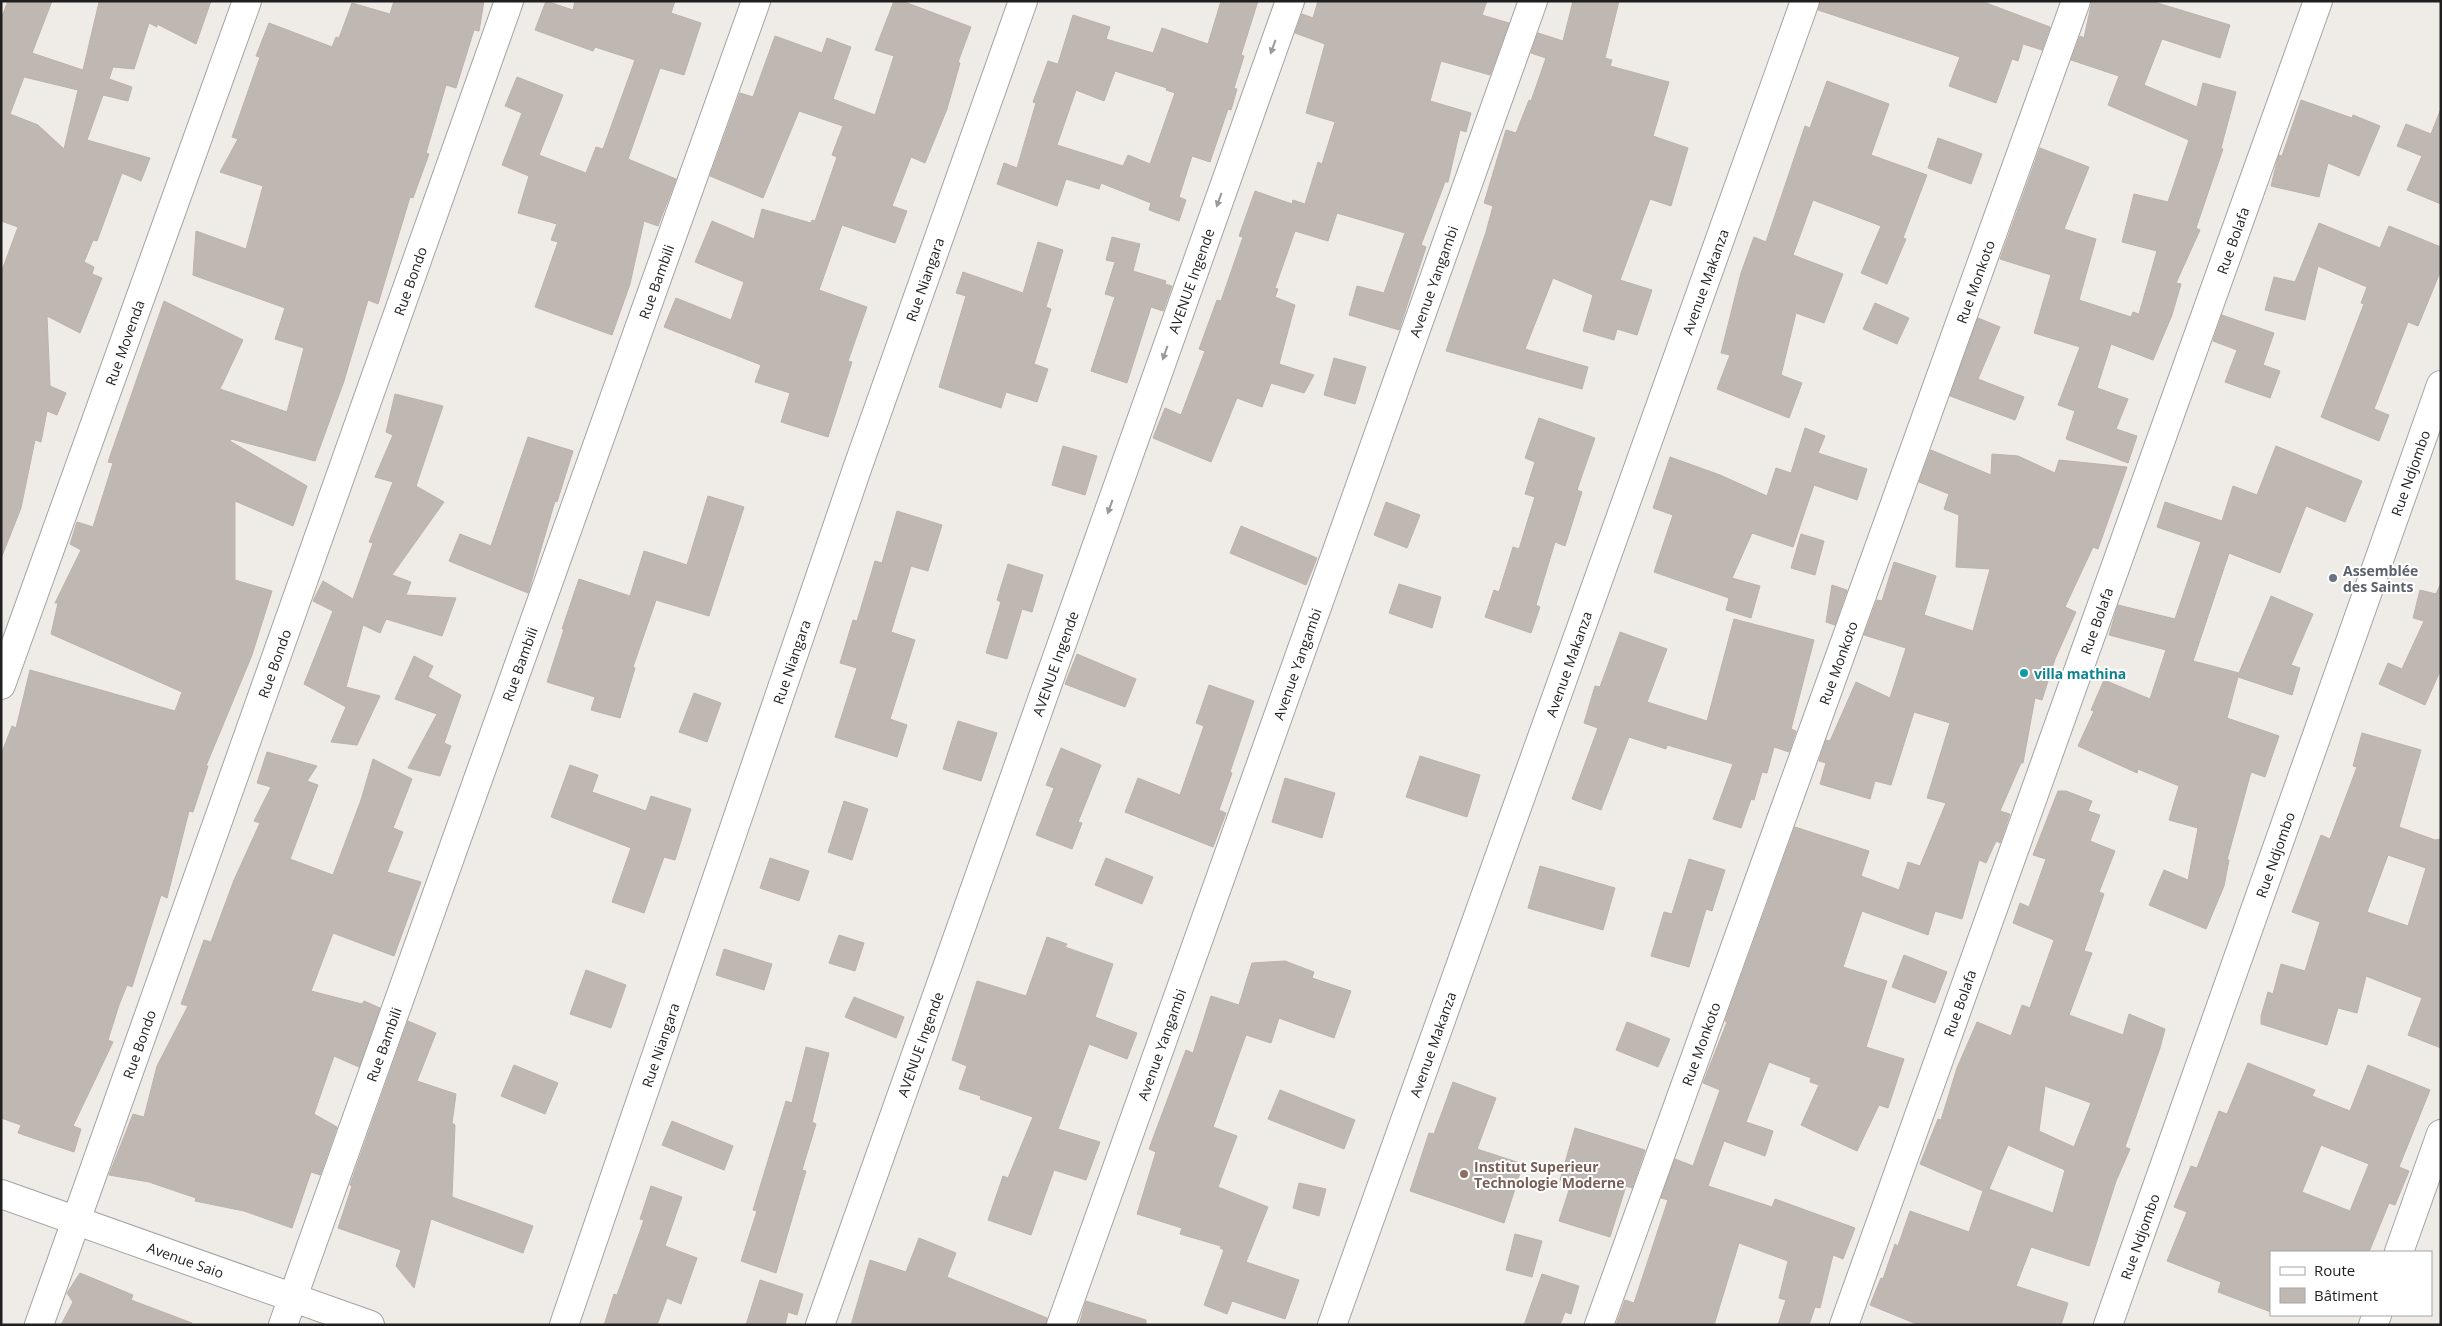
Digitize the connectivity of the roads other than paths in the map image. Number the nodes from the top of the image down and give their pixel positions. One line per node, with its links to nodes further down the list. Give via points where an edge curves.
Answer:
1 (247, 1): 11 (street, Rue Movenda)
2 (509, 1): 14 (street, Rue Bondo)
3 (756, 1): 16 (street, Rue Bambili)
4 (1024, 1): 20 (street, Rue Niangara, via 858,466)
5 (1290, 1): 21 (street, AVENUE Ingende, one-way to 21)
6 (1533, 1): 22 (street, Avenue Yangambi)
7 (1806, 1): 23 (street, Avenue Makanza)
8 (2076, 1): 24 (street, Rue Monkoto)
9 (2318, 1): 25 (street, Rue Bolafa)
10 (2441, 385): 26 (street, Rue Ndjombo)
11 (1, 685)
12 (2441, 1134): 15 (street)
13 (1, 1194): 14 (street, Avenue Saio)
14 (76, 1221): 16 (street, Avenue Saio); 17 (street, Rue Bondo)
15 (2399, 1251)
16 (292, 1297): 18 (street, Rue Bambili); 19 (street, Avenue Saio)
17 (39, 1325)
18 (283, 1325)
19 (370, 1325)
20 (564, 1325)
21 (820, 1325)
22 (1061, 1325)
23 (1332, 1325)
24 (1599, 1325)
25 (1844, 1325)
26 (2108, 1325)

